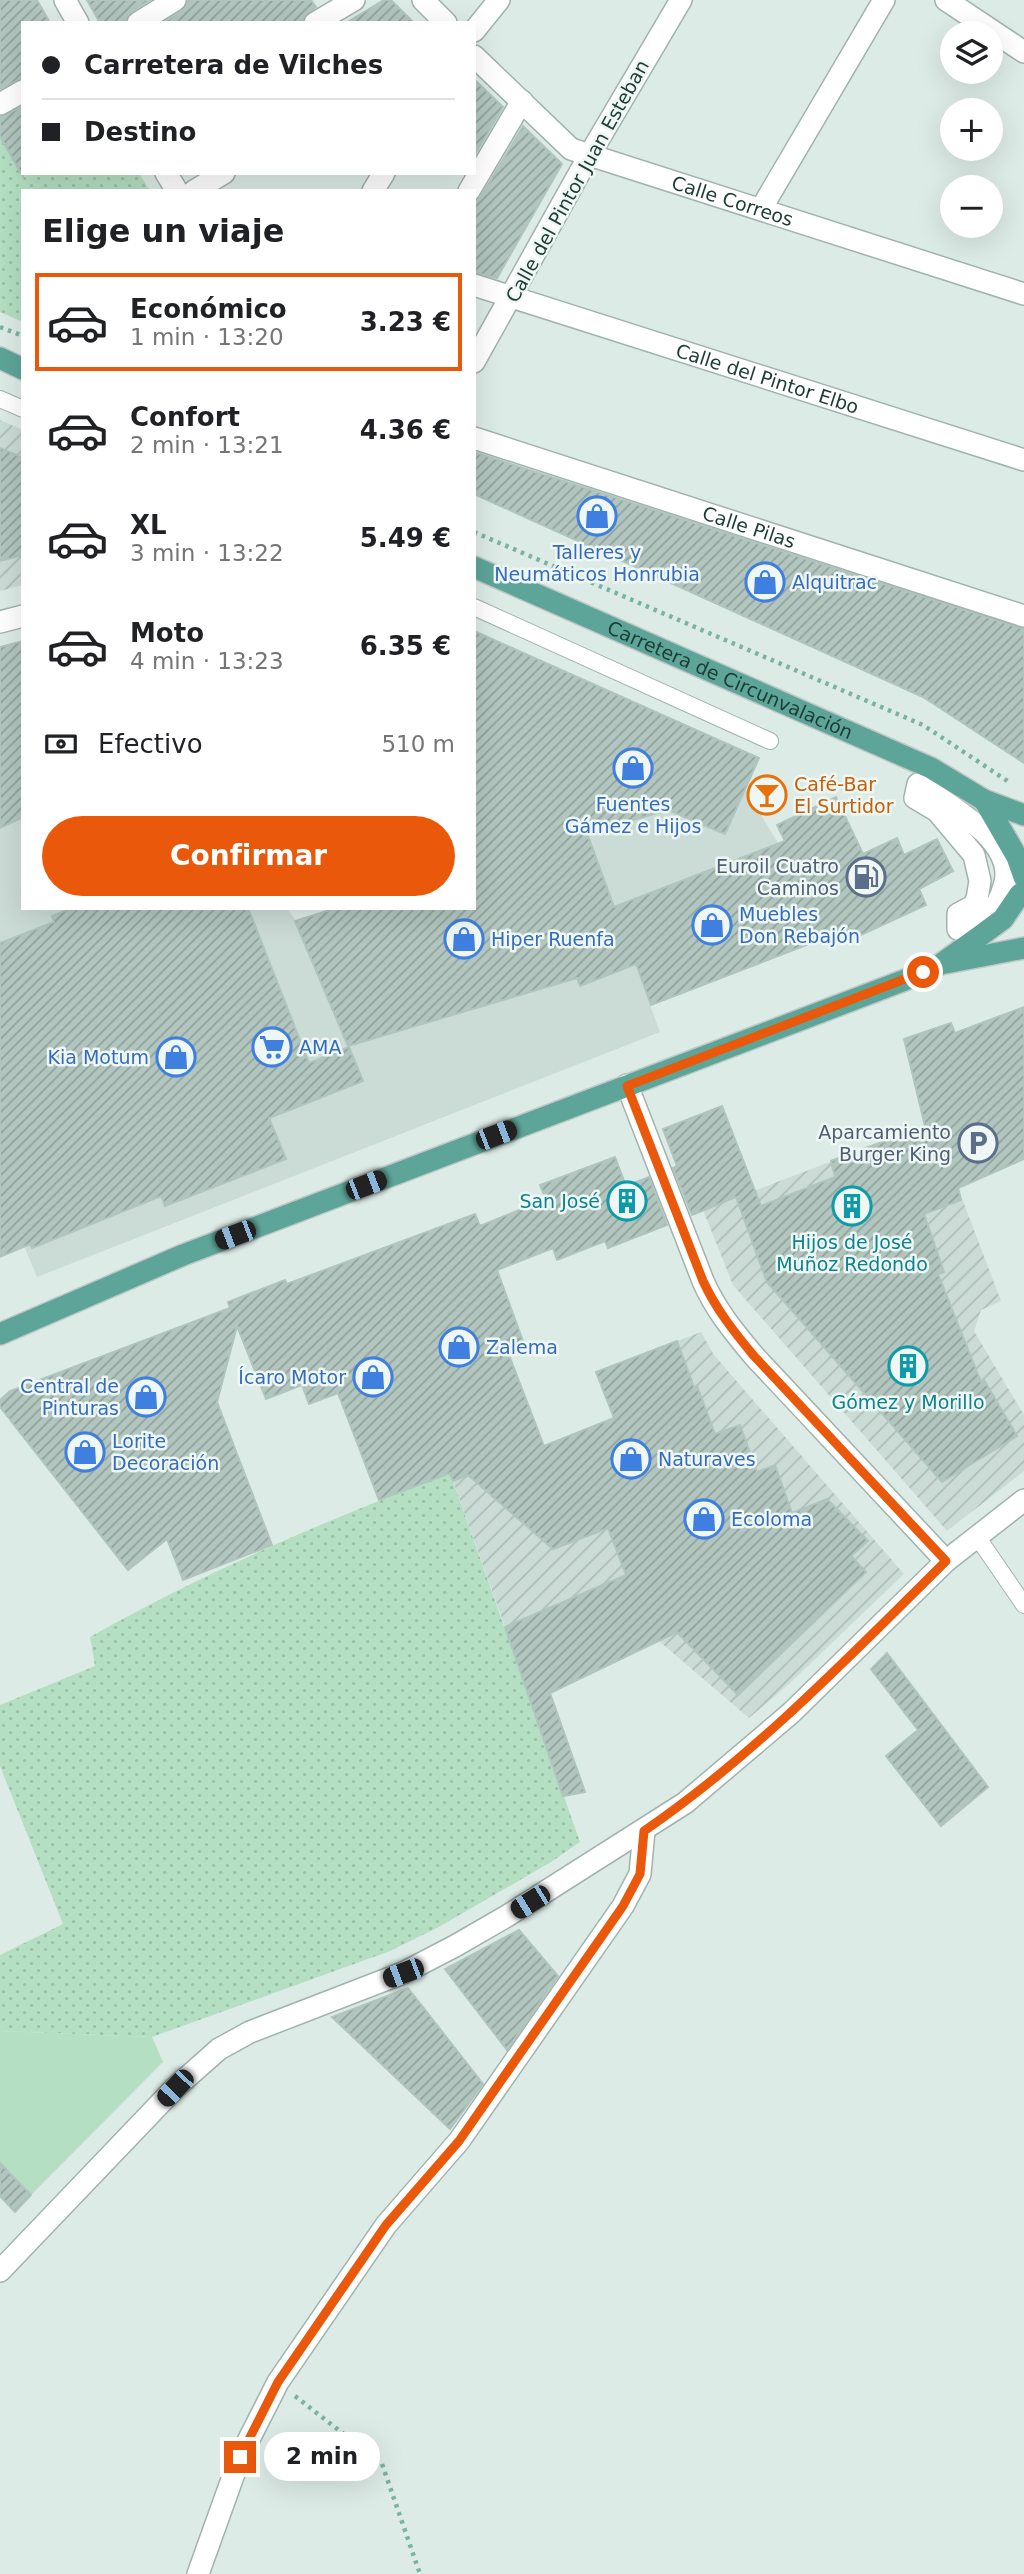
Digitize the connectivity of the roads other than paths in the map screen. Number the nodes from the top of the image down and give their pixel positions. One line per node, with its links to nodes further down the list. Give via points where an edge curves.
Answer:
1 (65, 0): 9 (street)
2 (175, 0): 10 (street)
3 (354, 0): 11 (street)
4 (424, 0): 12 (street)
5 (499, 0): 13 (street)
6 (681, 0): 19 (street, Calle del Pintor Juan Esteban)
7 (884, 0): 23 (street)
8 (946, 0): 14 (street)
9 (77, 21)
10 (141, 21)
11 (318, 21)
12 (444, 21)
13 (476, 29)
14 (1024, 52)
15 (476, 58): 17 (street, Calle Correos)
16 (21, 91): 18 (street)
17 (522, 101): 19 (street, Calle Correos, via 571,149); 22 (street)
18 (0, 104)
19 (590, 154): 23 (street, Calle Correos); 26 (street, Calle del Pintor Juan Esteban)
20 (221, 175): 21 (street)
21 (197, 189)
22 (470, 189)
23 (761, 209): 25 (street, Calle Correos)
24 (476, 286): 26 (street, Calle del Pintor Elbo)
25 (1024, 294)
26 (512, 296): 28 (street, Calle del Pintor Juan Esteban); 33 (street, Calle del Pintor Elbo)
27 (0, 358): 29 (main road)
28 (476, 359)
29 (21, 368)
30 (0, 399): 31 (lane)
31 (21, 408)
32 (476, 439): 36 (street, Calle Pilas)
33 (1024, 460)
34 (476, 568): 41 (main road, Carretera de Circunvalación, via 930,768)
35 (476, 608): 39 (lane)
36 (1024, 615)
37 (21, 617): 38 (street)
38 (0, 622)
39 (770, 741)
40 (915, 799): 40 (street, via 937,811 974,855 980,881 977,899 958,914 958,929 998,904 1006,881 1005,867 974,821 918,785)
41 (984, 800): 42 (main road, Carretera de Circunvalación); 43 (main road, Carretera de Circunvalación, via 1017,857)
42 (1024, 815)
43 (1023, 883): 44 (main road, Carretera de Circunvalación); 46 (main road, via 1003,919)
44 (1024, 920)
45 (1024, 948): 46 (main road)
46 (941, 964): 47 (main road)
47 (627, 1086): 48 (main road, via 183,1255); 51 (street, via 703,1281 724,1320)
48 (0, 1334)
49 (1024, 1500): 50 (street)
50 (976, 1535): 51 (street); 52 (lane)
51 (946, 1561): 53 (street, via 791,1713 685,1803)
52 (1024, 1605)
53 (644, 1831): 54 (street, via 403,1973 250,2032 219,2049 175,2088); 55 (street, via 640,1874 623,1906 459,2141 386,2225 278,2382 240,2457)
54 (0, 2271)
55 (198, 2574)

